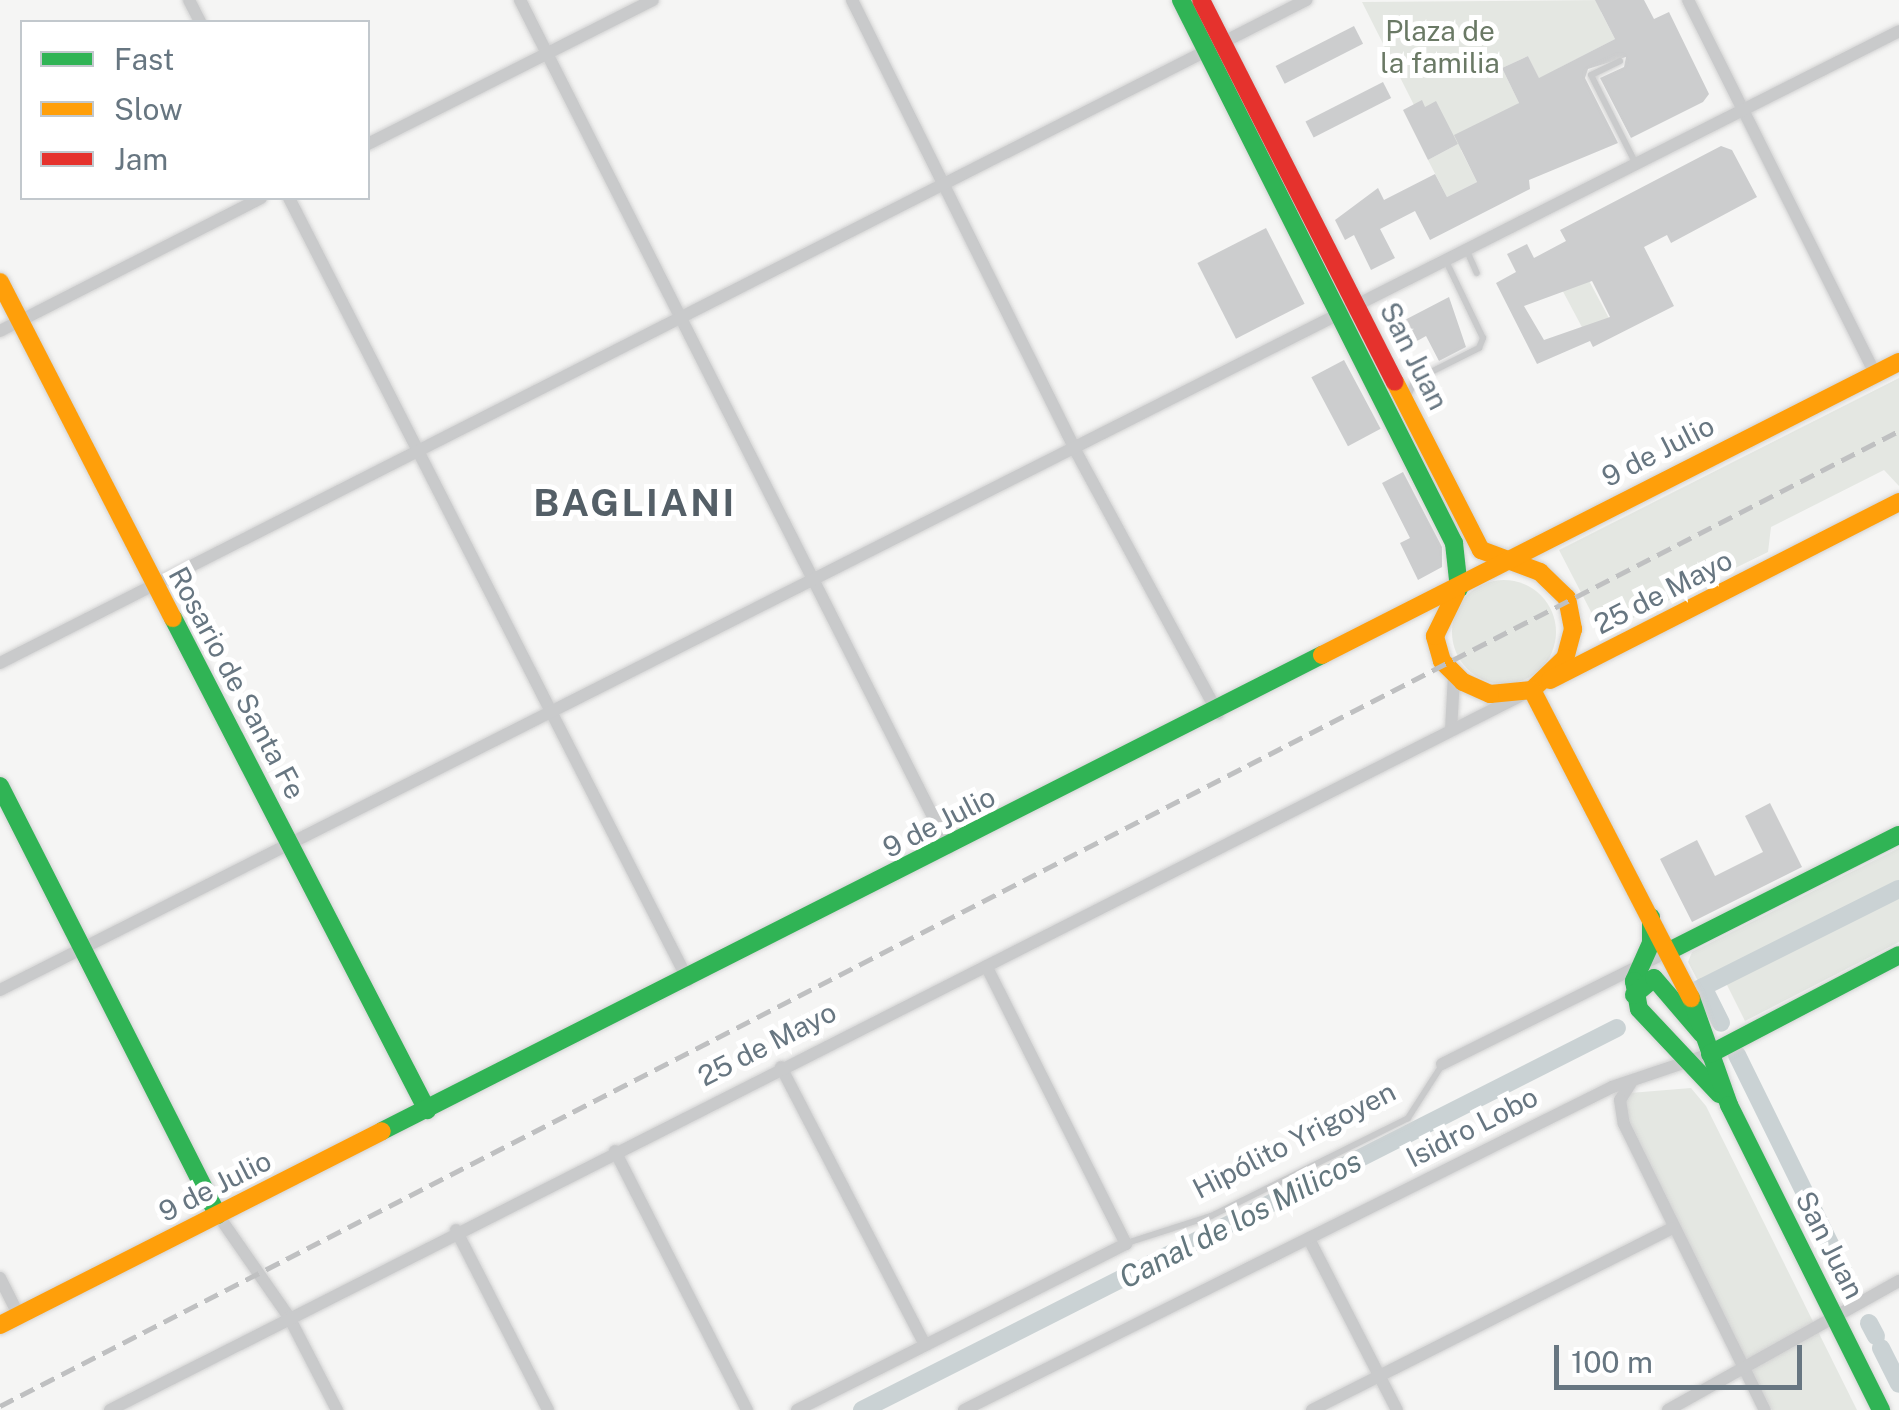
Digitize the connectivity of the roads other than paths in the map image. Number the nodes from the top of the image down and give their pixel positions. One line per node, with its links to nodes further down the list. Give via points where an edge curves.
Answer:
1 (520, 0): 10 (street)
2 (654, 0): 10 (street)
3 (852, 0): 15 (street)
4 (1181, 0): 9 (street, San Juan)
5 (1200, 0): 9 (street, San Juan)
6 (1306, 0): 9 (street)
7 (1688, 0): 12 (street)
8 (1899, 31): 12 (street)
9 (1214, 46): 15 (street); 22 (street, San Juan)
10 (546, 54): 13 (street); 23 (street)
11 (1620, 61): 14 (lane, via 1591,75)
12 (1744, 110): 14 (street); 27 (street)
13 (370, 143)
14 (1636, 164): 18 (street)
15 (942, 184): 23 (street); 29 (street)
16 (257, 200): 24 (street)
17 (290, 200): 30 (street)
18 (1466, 248): 19 (street); 20 (lane)
19 (1445, 260): 22 (street); 28 (lane, via 1483,338 1480,348 1416,380)
20 (1476, 272)
21 (0, 282): 24 (street, Rosario de Santa Fe)
22 (1348, 308): 28 (street, San Juan); 29 (street); 35 (street, San Juan, via 1454,543)
23 (680, 318): 30 (street); 33 (street)
24 (20, 321): 25 (street); 34 (street, Rosario de Santa Fe)
25 (0, 332)
26 (1899, 362): 27 (street, 9 de Julio)
27 (1875, 374): 32 (street, 9 de Julio, via 1521,550)
28 (1406, 401): 32 (street, San Juan, via 1482,550)
29 (1074, 448): 33 (street); 40 (street)
30 (415, 452): 34 (street); 39 (street)
31 (1899, 502): 38 (street, 25 de Mayo)
32 (1510, 563): 35 (street, 9 de Julio); 38 (street, San Juan, via 1556,584 1572,615 1565,658)
33 (817, 578): 39 (street); 45 (street)
34 (152, 583): 36 (street); 44 (street, Rosario de Santa Fe)
35 (1459, 589): 37 (street, via 1435,636); 40 (street, 9 de Julio)
36 (0, 663)
37 (1454, 676): 38 (street, via 1490,694); 41 (street)
38 (1532, 690): 41 (street, 25 de Mayo); 46 (street, San Juan)
39 (552, 711): 44 (street); 52 (street)
40 (1218, 713): 45 (street, 9 de Julio)
41 (1451, 730): 50 (street, 25 de Mayo)
42 (0, 786): 47 (street)
43 (1899, 835): 48 (street, Hipólito Yrigoyen)
44 (292, 843): 47 (street); 61 (street, Rosario de Santa Fe)
45 (949, 848): 52 (street, 9 de Julio)
46 (1649, 906): 48 (street, San Juan); 51 (street, via 1651,943)
47 (84, 947): 53 (street); 63 (street)
48 (1671, 950): 51 (street, Hipólito Yrigoyen); 55 (street, San Juan)
49 (1899, 955): 55 (street, Isidro Lobo)
50 (986, 966): 58 (street, 25 de Mayo); 67 (street)
51 (1638, 967): 54 (street); 57 (street, Hipólito Yrigoyen)
52 (688, 980): 61 (street, 9 de Julio)
53 (0, 990)
54 (1634, 995): 55 (street, via 1654,978); 56 (street, San Juan, via 1650,1028)
55 (1708, 1046): 56 (street, Isidro Lobo); 60 (street, San Juan)
56 (1686, 1063): 59 (street, Isidro Lobo); 60 (street, San Juan)
57 (1442, 1064): 67 (lane, Hipólito Yrigoyen, via 1408,1118 1211,1216)
58 (781, 1067): 62 (street, 25 de Mayo); 74 (street)
59 (1634, 1079): 64 (street, via 1622,1091 1620,1112); 66 (street, Isidro Lobo)
60 (1729, 1105): 70 (street, San Juan)
61 (427, 1110): 63 (street, 9 de Julio)
62 (615, 1151): 65 (street, 25 de Mayo); 80 (street)
63 (218, 1215): 71 (street, 9 de Julio); 72 (street)
64 (1672, 1228): 75 (street); 76 (street)
65 (456, 1230): 72 (street, 25 de Mayo); 79 (street)
66 (1310, 1239): 76 (street); 82 (street, Isidro Lobo)
67 (1126, 1244): 74 (street, Hipólito Yrigoyen)
68 (0, 1278): 71 (street)
69 (1899, 1281): 70 (street)
70 (1832, 1312): 75 (street); 87 (street, San Juan)
71 (19, 1316): 73 (street, 9 de Julio)
72 (288, 1317): 77 (street, 25 de Mayo); 78 (street)
73 (0, 1325)
74 (925, 1345): 81 (street, Hipólito Yrigoyen)
75 (1746, 1371): 85 (street); 86 (street)
76 (1380, 1376): 83 (street); 84 (street)
77 (110, 1410)
78 (337, 1410)
79 (548, 1410)
80 (747, 1410)
81 (797, 1410)
82 (964, 1410)
83 (1312, 1410)
84 (1397, 1410)
85 (1668, 1410)
86 (1765, 1410)
87 (1882, 1410)

